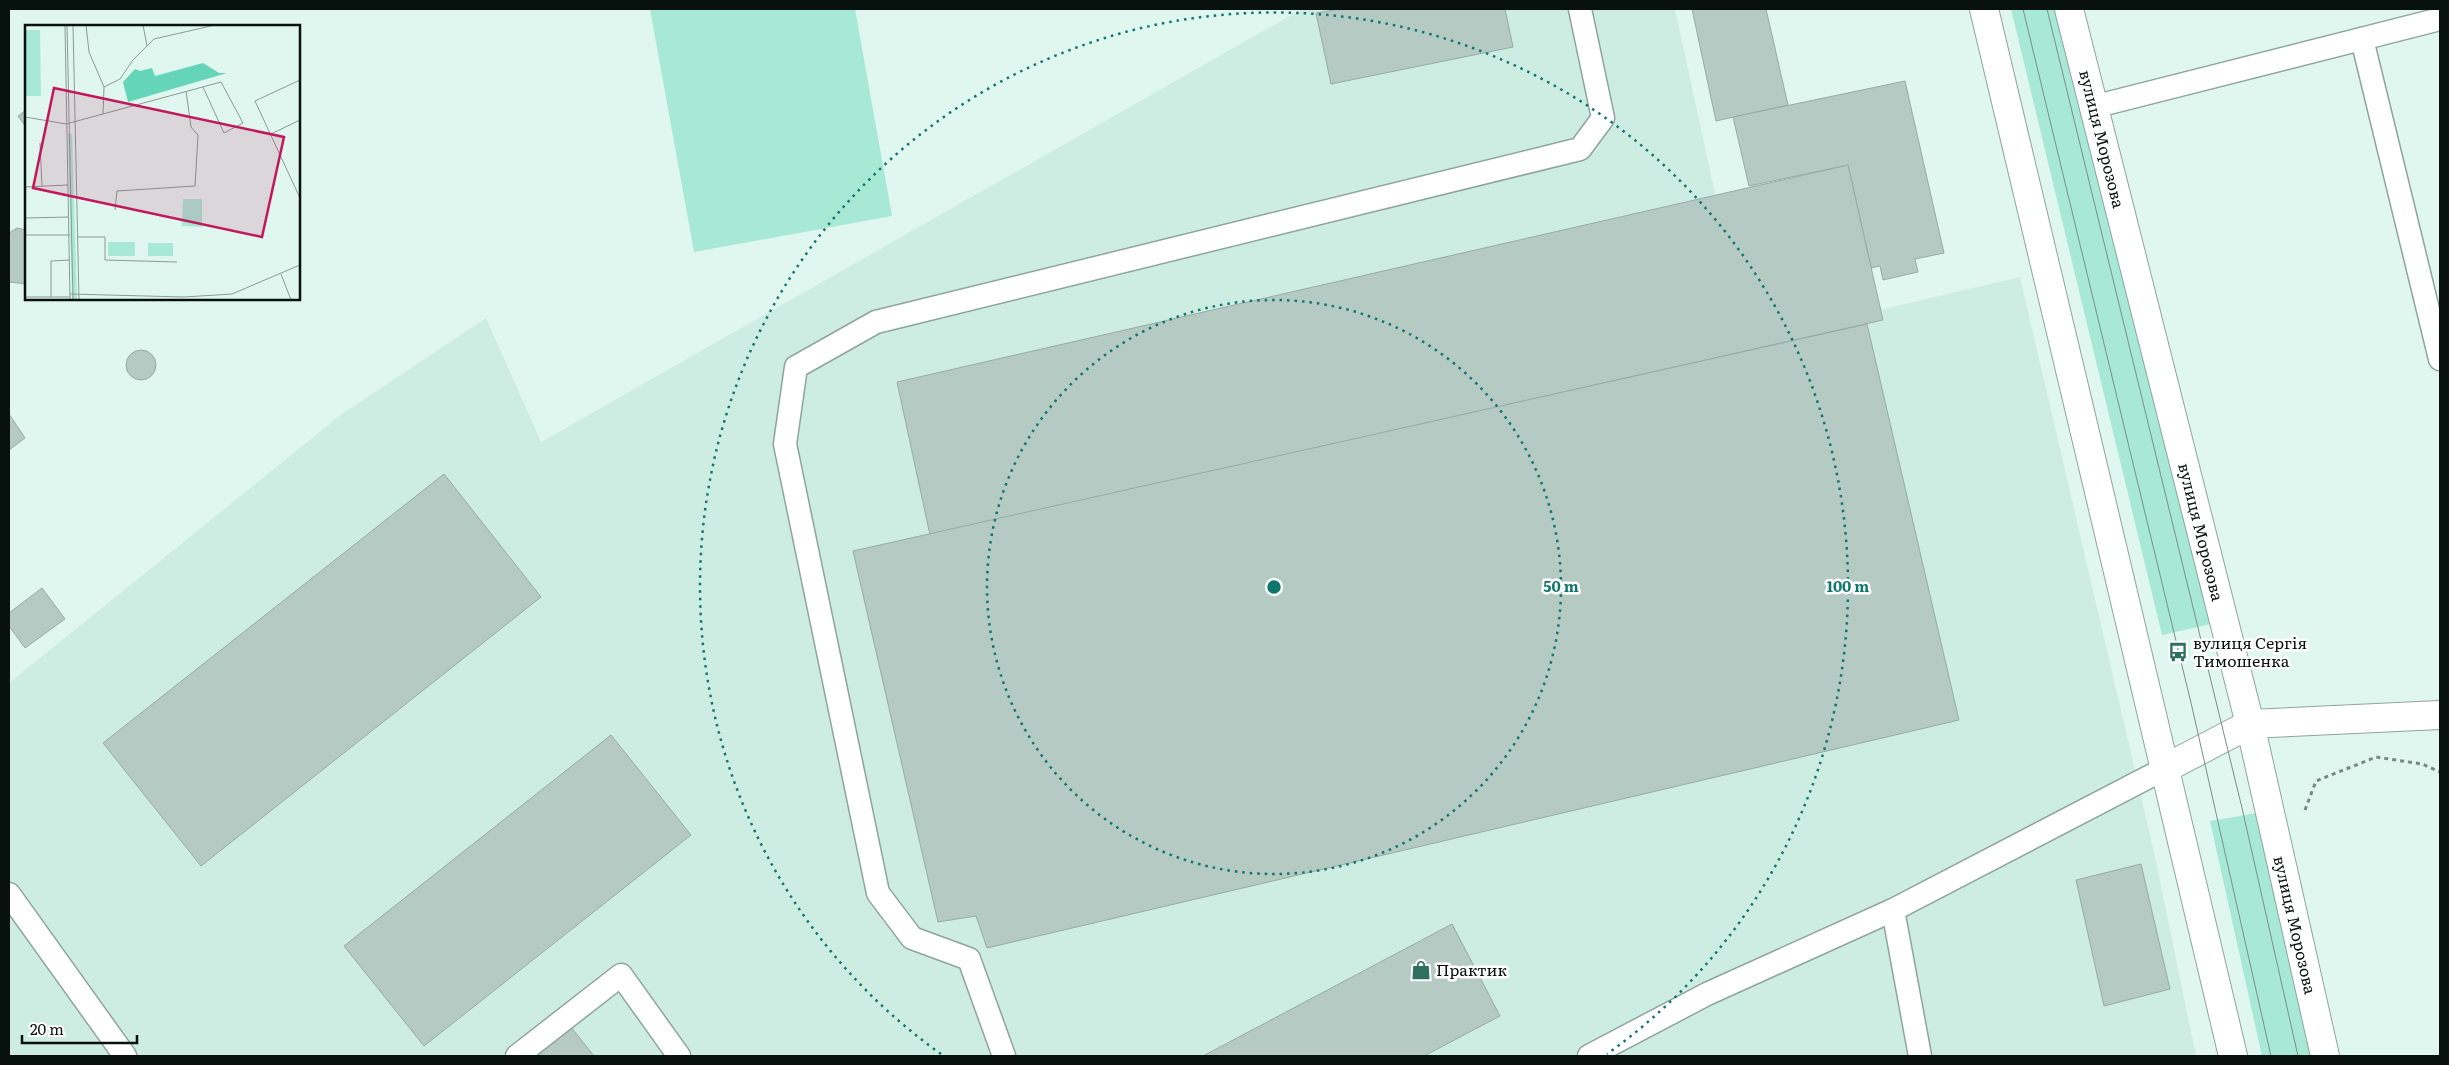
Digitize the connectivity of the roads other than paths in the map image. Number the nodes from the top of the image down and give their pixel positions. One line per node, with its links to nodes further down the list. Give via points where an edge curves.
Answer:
1 (1580, 9): 16 (lane, via 1603,118 1580,149 876,322 796,368 785,444 878,893 912,938 969,959)
2 (1984, 9): 10 (main road)
3 (2070, 9): 6 (main road, вулиця Морозова)
4 (2440, 19): 5 (lane)
5 (2362, 38): 6 (lane); 7 (lane)
6 (2093, 107): 9 (main road, вулиця Морозова)
7 (2440, 359)
8 (2440, 715): 9 (main road)
9 (2250, 724): 10 (main road); 20 (main road, вулиця Морозова)
10 (2166, 768): 12 (lane); 19 (main road)
11 (9, 894): 13 (lane)
12 (1893, 910): 17 (lane, via 1707,994); 18 (lane)
13 (126, 1056)
14 (517, 1056): 15 (lane, via 621,975)
15 (679, 1056)
16 (1004, 1056)
17 (1589, 1056)
18 (1920, 1056)
19 (2233, 1056)
20 (2325, 1056)

